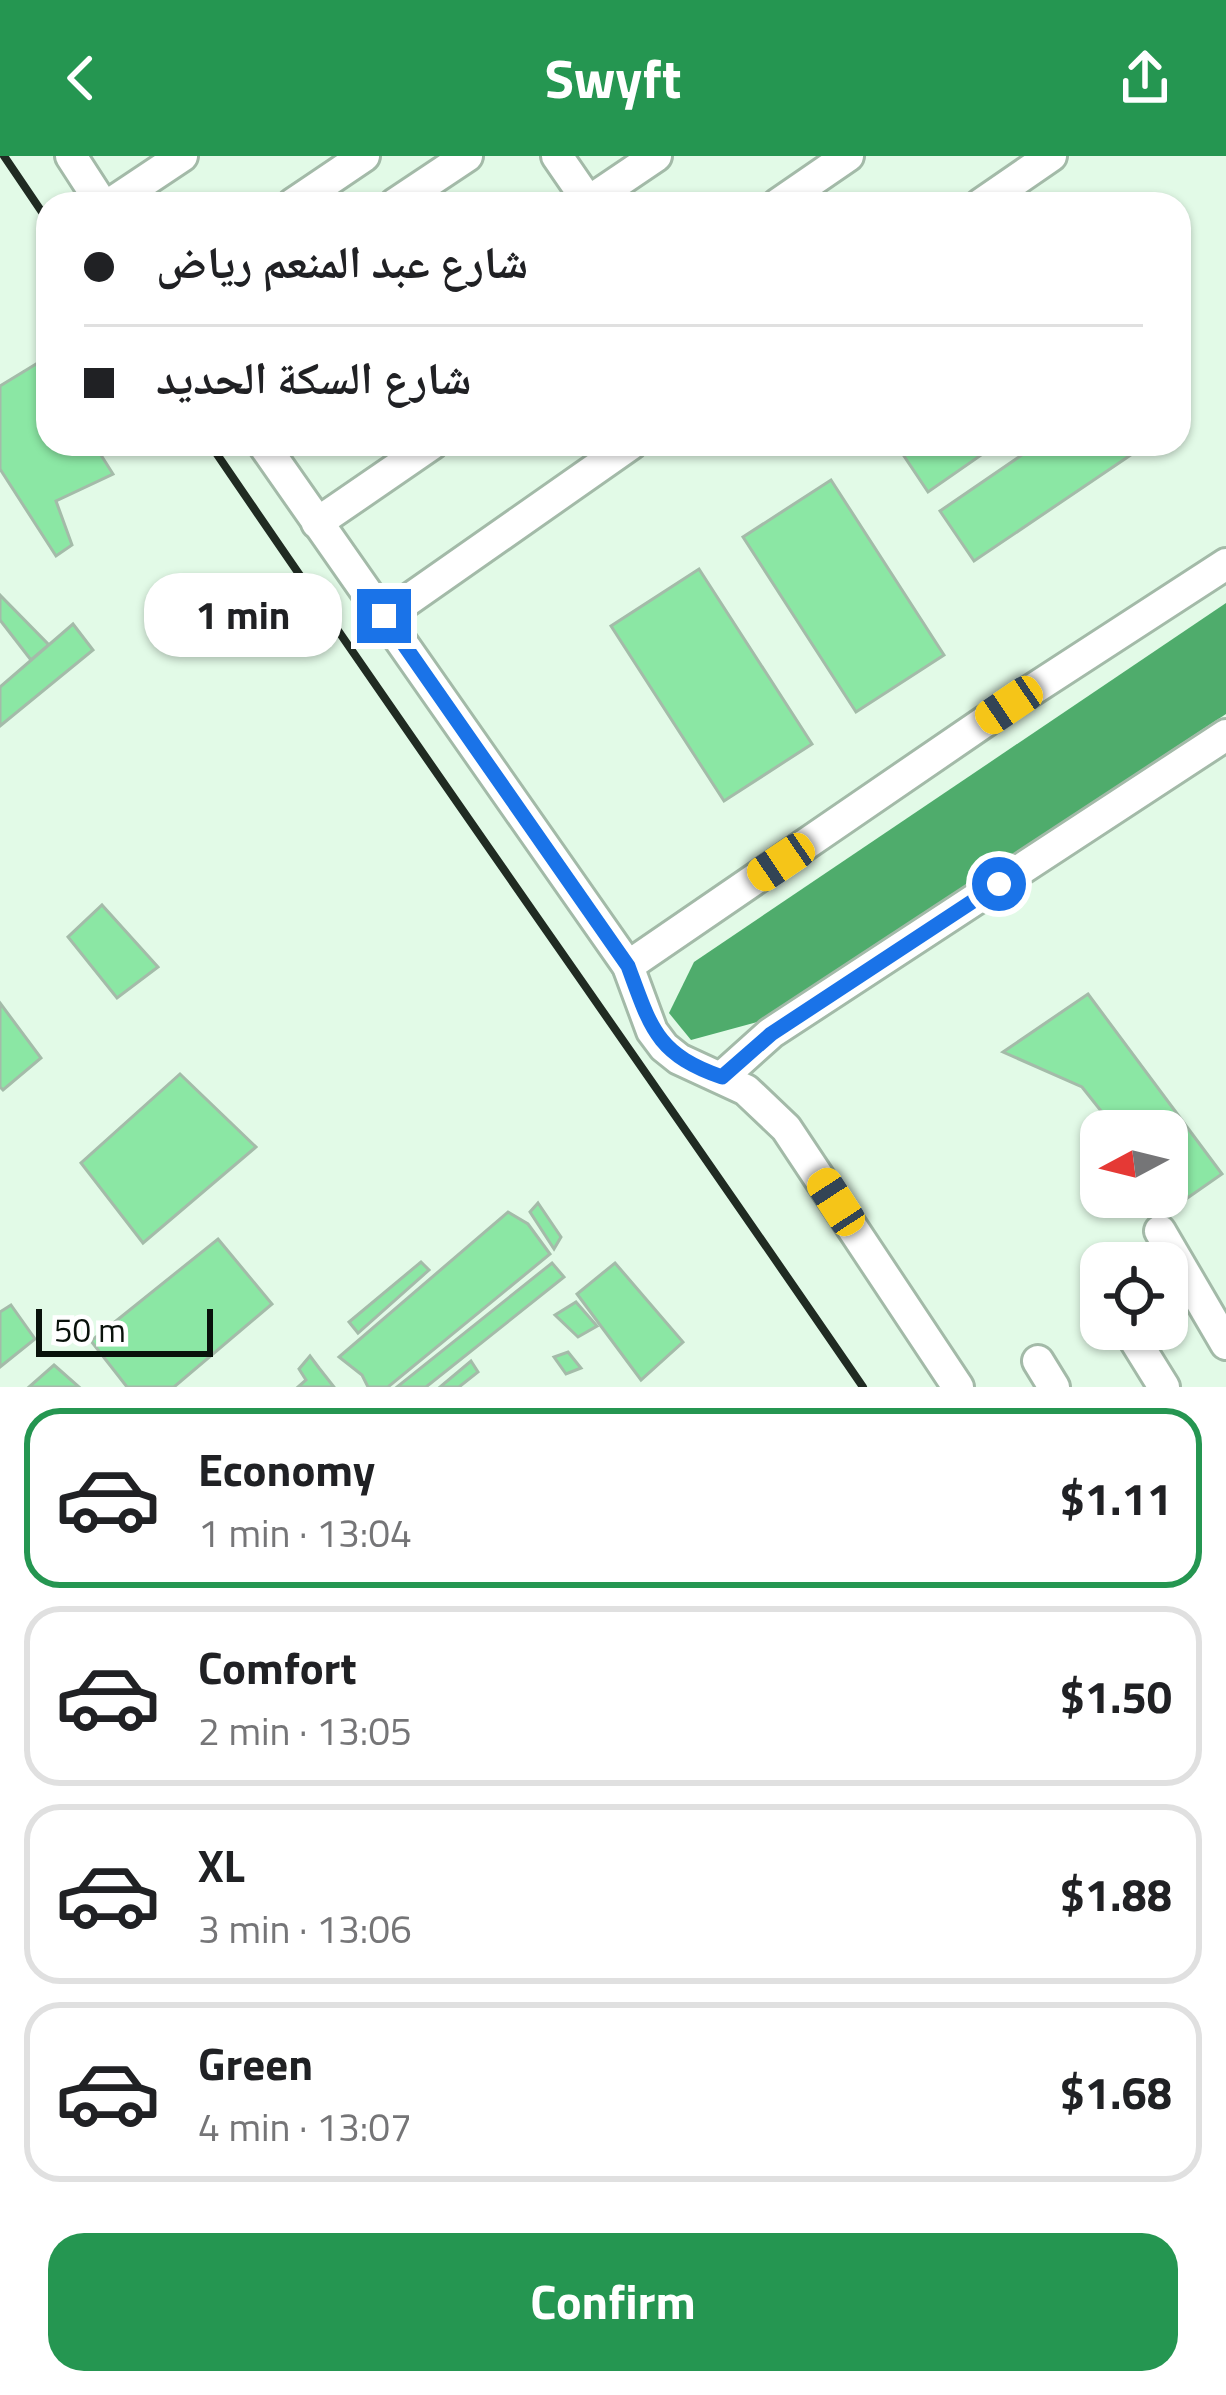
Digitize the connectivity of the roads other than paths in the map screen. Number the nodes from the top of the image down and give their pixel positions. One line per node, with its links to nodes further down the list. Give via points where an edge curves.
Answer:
1 (71, 156): 9 (street)
2 (182, 156): 10 (street)
3 (364, 156): 11 (street)
4 (467, 156): 12 (street)
5 (557, 156): 13 (street)
6 (656, 156): 14 (street)
7 (848, 156): 15 (street)
8 (1043, 158): 16 (street)
9 (97, 192)
10 (125, 192)
11 (311, 192)
12 (413, 192)
13 (581, 192)
14 (604, 192)
15 (796, 192)
16 (997, 192)
17 (271, 456): 20 (street)
18 (415, 456): 20 (street)
19 (614, 456): 22 (street)
20 (317, 523): 22 (street)
21 (1226, 564): 24 (street)
22 (384, 616): 24 (street)
23 (1226, 735): 25 (street, via 771,1034)
24 (628, 966): 25 (street, via 664,1047)
25 (722, 1077): 29 (street, via 786,1128)
26 (1160, 1231): 27 (street)
27 (1226, 1344)
28 (1141, 1350): 30 (street)
29 (958, 1387)
30 (1164, 1387)

